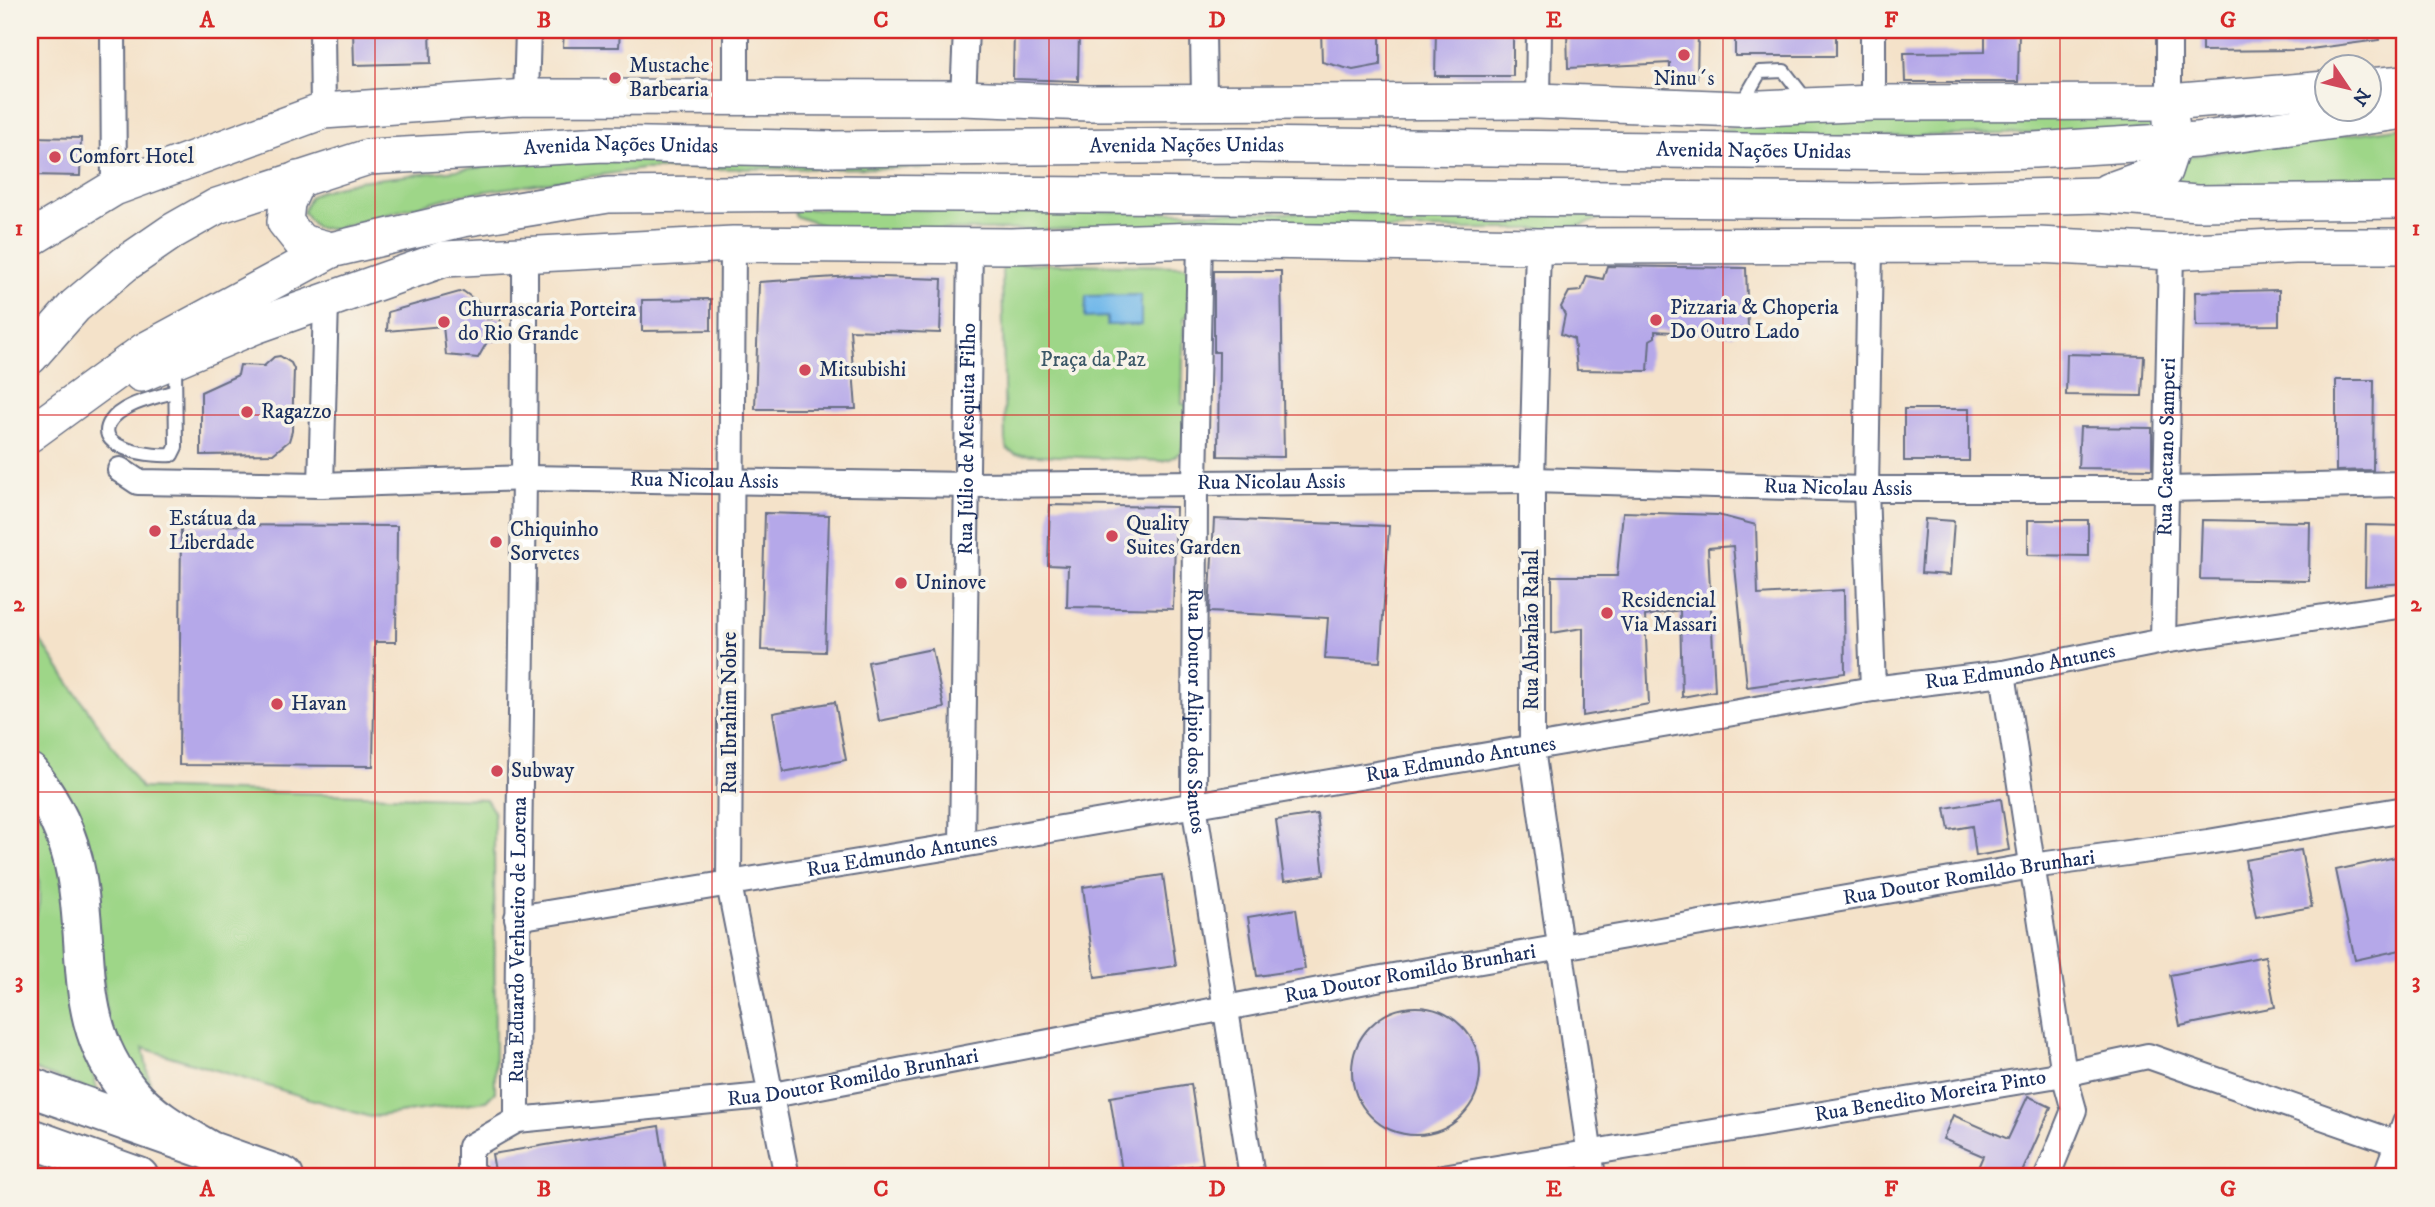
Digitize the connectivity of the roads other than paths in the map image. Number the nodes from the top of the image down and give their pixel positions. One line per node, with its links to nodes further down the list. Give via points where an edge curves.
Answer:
1 (113, 30): 30 (street)
2 (322, 30): 22 (street)
3 (528, 30): 12 (street)
4 (736, 30): 13 (street)
5 (965, 30): 14 (street)
6 (1203, 30): 15 (street)
7 (1539, 30): 16 (street)
8 (1873, 30): 20 (street)
9 (2169, 30): 17 (street)
10 (2405, 83): 18 (main road, Avenida Nações Unidas)
11 (2312, 90): 17 (main road, Avenida Nações Unidas)
12 (526, 97): 13 (main road, Avenida Nações Unidas); 22 (main road, Avenida Nações Unidas)
13 (736, 98): 14 (main road, Avenida Nações Unidas); 24 (main road)
14 (963, 98): 19 (main road, Avenida Nações Unidas); 26 (main road)
15 (1204, 100): 16 (main road, Avenida Nações Unidas); 19 (main road, Avenida Nações Unidas)
16 (1538, 101): 21 (main road, Avenida Nações Unidas)
17 (2168, 102): 20 (main road, Avenida Nações Unidas); 23 (main road)
18 (2390, 102): 23 (main road, Avenida Nações Unidas)
19 (1088, 103): 25 (main road)
20 (1873, 103): 21 (main road, Avenida Nações Unidas)
21 (1739, 108): 27 (main road)
22 (323, 111): 30 (main road, Avenida Nações Unidas)
23 (2174, 141): 28 (main road, Avenida Nações Unidas); 33 (main road, via 2164,171)
24 (604, 144): 26 (main road, Avenida Nações Unidas, via 831,149); 29 (main road, Avenida Nações Unidas, via 368,157)
25 (1242, 145): 26 (main road, Avenida Nações Unidas); 27 (main road, Avenida Nações Unidas)
26 (967, 146): 31 (main road, via 951,178 845,177)
27 (1602, 150): 28 (main road, Avenida Nações Unidas)
28 (1920, 153): 36 (main road, via 1877,176)
29 (298, 179): 49 (main road, via 287,203 285,222 301,242); 53 (main road, Avenida Nações Unidas, via 217,206 173,231 75,306)
30 (114, 188): 39 (main road, Avenida Nações Unidas)
31 (830, 192): 32 (main road); 35 (main road)
32 (703, 195): 42 (main road); 49 (main road, via 608,195 463,219)
33 (2098, 195): 34 (main road); 37 (main road, via 2197,203)
34 (1948, 198): 36 (main road); 44 (main road)
35 (1685, 199): 36 (main road); 45 (main road)
36 (1871, 201): 48 (main road)
37 (2405, 201)
38 (2405, 215): 46 (main road)
39 (30, 239)
40 (1199, 240): 43 (main road); 45 (main road); 62 (street, Rua Doutor Alipio dos Santos)
41 (733, 244): 42 (main road); 51 (main road); 61 (street, Rua Ibrahim Nobre)
42 (848, 244): 43 (main road)
43 (970, 244): 65 (street, Rua Júlio de Mesquita Filho)
44 (2038, 245): 48 (main road); 50 (main road)
45 (1550, 246): 48 (main road); 60 (street, Rua Abrahão Rahal)
46 (2295, 246): 47 (main road); 50 (main road)
47 (2405, 246)
48 (1870, 247): 66 (street)
49 (331, 250): 55 (main road, via 176,333)
50 (2171, 252): 67 (street, Rua Caetano Samperi)
51 (525, 254): 52 (main road, via 444,259); 59 (street, Rua Eduardo Verhueiro de Lorena)
52 (326, 302): 54 (main road, via 255,326); 64 (street)
53 (30, 357)
54 (175, 376): 55 (main road); 57 (lane, via 176,447 172,455); 57 (lane, via 110,422 110,439 133,453)
55 (64, 407): 56 (main road)
56 (30, 434)
57 (158, 457): 58 (lane)
58 (140, 478): 64 (street, Rua Nicolau Assis)
59 (526, 478): 61 (street, Rua Nicolau Assis); 64 (street, Rua Nicolau Assis); 79 (street, Rua Eduardo Verhueiro de Lorena)
60 (1532, 480): 62 (street, Rua Nicolau Assis); 66 (street, Rua Nicolau Assis); 72 (street, Rua Abrahão Rahal)
61 (731, 482): 65 (street, Rua Nicolau Assis); 78 (street, Rua Ibrahim Nobre)
62 (1195, 482): 65 (street, Rua Nicolau Assis); 74 (street, Rua Doutor Alipio dos Santos)
63 (2405, 484): 67 (street, Rua Nicolau Assis)
64 (321, 485)
65 (969, 485): 76 (street, Rua Júlio de Mesquita Filho)
66 (1866, 489): 67 (street, Rua Nicolau Assis); 71 (street)
67 (2167, 489): 69 (street, Rua Caetano Samperi)
68 (2405, 605): 69 (street, Rua Edmundo Antunes)
69 (2163, 641): 70 (street, Rua Edmundo Antunes)
70 (2003, 673): 71 (street, Rua Edmundo Antunes); 77 (street)
71 (1873, 689): 72 (street, Rua Edmundo Antunes)
72 (1532, 749): 74 (street, Rua Edmundo Antunes); 80 (street, Rua Abrahão Rahal)
73 (30, 773): 88 (highway, via 61,822 71,851 86,997 103,1052 148,1110)
74 (1194, 804): 76 (street, Rua Edmundo Antunes); 81 (street, Rua Doutor Alipio dos Santos)
75 (2401, 812): 77 (street, Rua Doutor Romildo Brunhari)
76 (962, 845): 78 (street, Rua Edmundo Antunes)
77 (2032, 866): 80 (street, Rua Doutor Romildo Brunhari); 82 (street)
78 (729, 884): 79 (street, Rua Edmundo Antunes); 84 (street, Rua Ibrahim Nobre)
79 (517, 918): 85 (street, Rua Eduardo Verhueiro de Lorena)
80 (1560, 947): 81 (street, Rua Doutor Romildo Brunhari); 89 (street, Rua Abrahão Rahal)
81 (1223, 1006): 84 (street, Rua Doutor Romildo Brunhari); 94 (street, Rua Doutor Alipio dos Santos)
82 (2064, 1074): 86 (street, Rua Benedito Moreira Pinto, via 2148,1056); 89 (street, Rua Benedito Moreira Pinto); 96 (street, via 2074,1110)
83 (30, 1087): 88 (highway)
84 (773, 1095): 85 (street, Rua Doutor Romildo Brunhari); 93 (street, Rua Ibrahim Nobre)
85 (517, 1120): 92 (street, Rua Doutor Romildo Brunhari, via 470,1147 470,1171)
86 (2403, 1137): 97 (street)
87 (30, 1138): 90 (highway)
88 (217, 1155): 91 (highway)
89 (1591, 1165): 95 (street, Rua Benedito Moreira Pinto)
90 (139, 1177)
91 (284, 1177)
92 (478, 1177)
93 (787, 1177)
94 (1252, 1177)
95 (1443, 1177)
96 (2047, 1177)
97 (2385, 1177)

